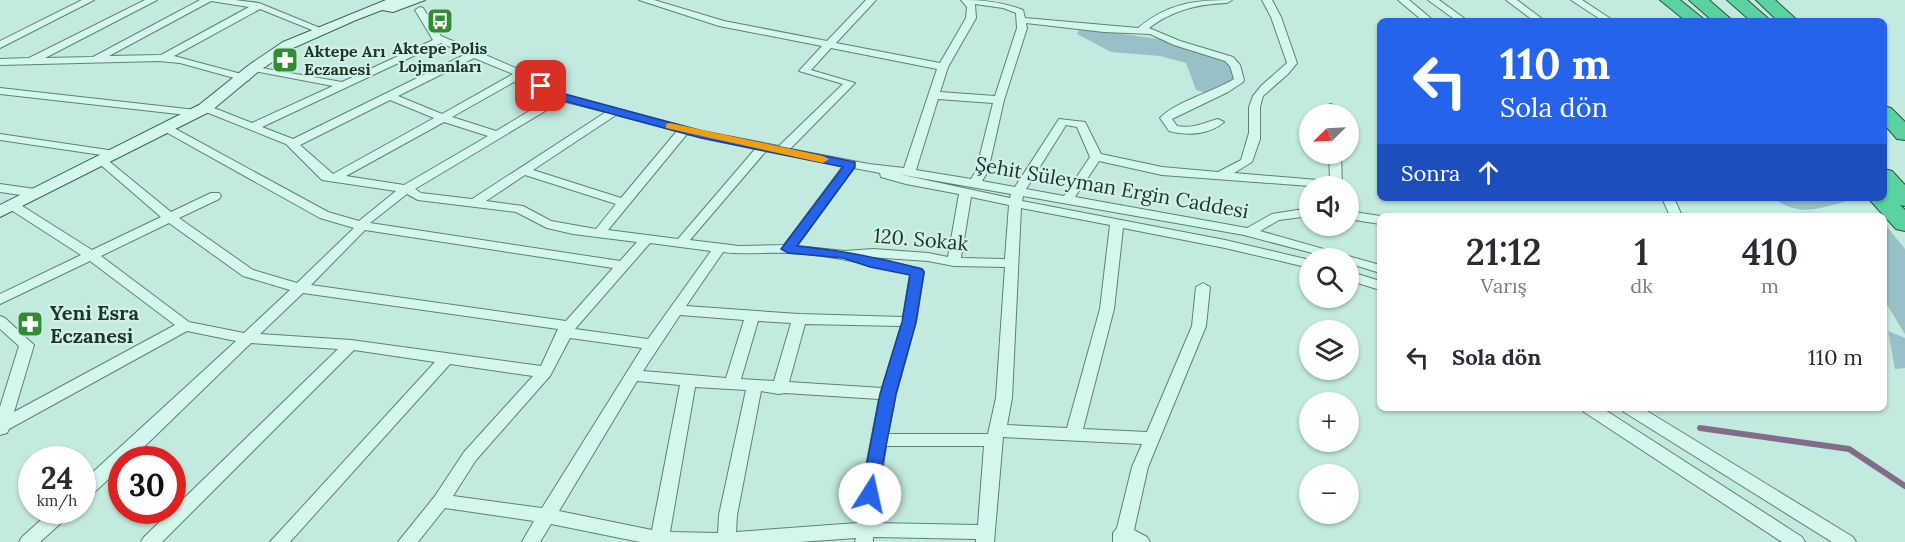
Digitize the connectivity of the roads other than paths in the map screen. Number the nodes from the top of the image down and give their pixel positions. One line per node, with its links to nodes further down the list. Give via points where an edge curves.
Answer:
1 (89, 0): 33 (street)
2 (152, 0): 39 (street)
3 (207, 0): 37 (street)
4 (215, 0): 20 (street)
5 (644, 0): 34 (street, via 722,24)
6 (871, 0): 34 (street)
7 (966, 0): 29 (street, via 1005,6 1020,12); 40 (street, via 972,6 971,18)
8 (1227, 0): 30 (street, via 1197,1 1160,15)
9 (1267, 0): 70 (street, via 1292,63 1259,94 1253,107 1254,138 1246,162)
10 (1403, 0): 21 (street)
11 (1433, 0): 22 (street)
12 (1511, 0): 23 (street)
13 (1576, 0): 24 (street)
14 (1669, 0): 25 (highway)
15 (1698, 0): 26 (highway)
16 (1736, 0): 27 (highway)
17 (1765, 0): 28 (highway)
18 (399, 2): 19 (main road); 31 (main road)
19 (421, 3): 32 (street)
20 (258, 6): 31 (street); 36 (street)
21 (1425, 18)
22 (1459, 18)
23 (1536, 18)
24 (1604, 18)
25 (1693, 18)
26 (1720, 18)
27 (1758, 18)
28 (1786, 18)
29 (1021, 20): 30 (street); 48 (street)
30 (1142, 29): 53 (street, via 1219,55 1235,65 1239,80 1166,118 1173,129 1184,131 1201,130)
31 (320, 30): 41 (main road, via 288,45)
32 (441, 40): 35 (street, Şehit Süleyman Ergin Caddesi); 43 (street)
33 (0, 45)
34 (831, 45): 40 (street); 63 (street, via 804,71 850,83)
35 (474, 54): 42 (street, Şehit Süleyman Ergin Caddesi); 46 (street)
36 (163, 58): 37 (street); 41 (street)
37 (92, 61): 39 (street)
38 (0, 62): 39 (street)
39 (29, 62)
40 (944, 67): 45 (street)
41 (249, 73): 43 (street); 49 (main road)
42 (521, 74): 47 (street, Şehit Süleyman Ergin Caddesi); 52 (street)
43 (344, 85): 55 (street)
44 (0, 91): 49 (street)
45 (934, 95): 48 (street); 69 (street)
46 (390, 96): 52 (street); 61 (street)
47 (561, 97): 50 (street, Şehit Süleyman Ergin Caddesi); 58 (street)
48 (999, 100): 75 (street, via 982,171)
49 (201, 111): 55 (street); 56 (main road)
50 (615, 111): 57 (street, Şehit Süleyman Ergin Caddesi); 68 (street)
51 (1887, 115): 59 (highway)
52 (443, 118): 58 (street); 71 (street)
53 (1218, 122)
54 (1887, 122): 59 (highway)
55 (253, 127): 61 (street)
56 (168, 129): 64 (main road); 92 (street, via 324,215)
57 (684, 130): 62 (street, Şehit Süleyman Ergin Caddesi); 83 (street)
58 (497, 135): 76 (street)
59 (1905, 136)
60 (0, 137): 64 (street)
61 (293, 144): 71 (street, via 326,177)
62 (763, 147): 63 (street, Şehit Süleyman Ergin Caddesi); 96 (street)
63 (781, 151): 66 (street, Şehit Süleyman Ergin Caddesi)
64 (108, 157): 77 (main road); 88 (street)
65 (1096, 157): 70 (street, via 1162,171); 79 (street, via 1081,124 1062,121); 81 (street)
66 (850, 165): 67 (street, Şehit Süleyman Ergin Caddesi); 99 (street)
67 (869, 168): 69 (street, Şehit Süleyman Ergin Caddesi); 75 (street, Şehit Süleyman Ergin Caddesi, via 905,182)
68 (524, 171): 83 (street); 84 (street)
69 (909, 172): 75 (street, Şehit Süleyman Ergin Caddesi)
70 (1217, 177): 73 (street)
71 (335, 178): 76 (street, 120. Sokak)
72 (1887, 179): 80 (highway)
73 (1299, 183)
74 (0, 188): 77 (street)
75 (971, 188): 79 (street, Şehit Süleyman Ergin Caddesi); 103 (street)
76 (406, 189): 84 (street, 120. Sokak, via 418,196); 92 (street)
77 (35, 193): 85 (main road)
78 (215, 196): 88 (street)
79 (1016, 198): 81 (street, Şehit Süleyman Ergin Caddesi); 90 (street, Şehit Süleyman Ergin Caddesi); 105 (street)
80 (1905, 199)
81 (1067, 200): 93 (street, Şehit Süleyman Ergin Caddesi)
82 (1883, 201): 91 (highway)
83 (624, 202): 94 (street)
84 (475, 203): 94 (street, 120. Sokak, via 519,209 547,224)
85 (6, 209): 101 (street)
86 (1299, 214): 93 (street, via 1276,218)
87 (1359, 217): 89 (street)
88 (170, 218): 101 (street); 111 (street, via 248,273)
89 (1377, 220)
90 (1117, 223): 102 (street, Şehit Süleyman Ergin Caddesi, via 1219,241); 134 (street, via 1107,309)
91 (1905, 224)
92 (362, 226): 106 (street); 111 (street)
93 (1249, 232): 98 (street, Şehit Süleyman Ergin Caddesi)
94 (599, 233): 95 (street, 120. Sokak)
95 (647, 238): 96 (street, 120. Sokak); 106 (street)
96 (681, 243): 97 (street, 120. Sokak)
97 (718, 248): 99 (street, 120. Sokak); 113 (street)
98 (1309, 248)
99 (788, 249): 100 (street, 120. Sokak)
100 (844, 255): 103 (street, 120. Sokak, via 873,253); 117 (street, via 917,272)
101 (93, 257): 112 (street); 118 (street)
102 (1299, 261)
103 (954, 262): 105 (street, 120. Sokak)
104 (1359, 262): 107 (street, Şehit Süleyman Ergin Caddesi)
105 (1013, 263): 135 (street, via 1004,398)
106 (622, 265): 119 (street)
107 (1377, 269)
108 (1359, 279): 109 (street)
109 (1377, 285)
110 (1203, 287): 136 (street, via 1199,326)
111 (300, 288): 119 (street); 120 (street)
112 (0, 300)
113 (675, 310): 114 (street); 121 (street)
114 (753, 315): 115 (street); 127 (street)
115 (799, 319): 117 (street); 129 (street)
116 (0, 321): 133 (street, via 27,345)
117 (909, 322): 130 (street)
118 (185, 326): 120 (street); 133 (street)
119 (567, 329): 121 (street); 124 (street)
120 (247, 338): 122 (street); 138 (street)
121 (652, 344): 125 (street)
122 (351, 345): 123 (street); 148 (street)
123 (445, 360): 124 (street); 149 (street)
124 (545, 372): 139 (street, via 470,456)
125 (632, 375): 126 (street); 140 (street)
126 (688, 381): 127 (street); 145 (street)
127 (732, 385): 128 (street)
128 (754, 387): 129 (street); 146 (street, via 728,515)
129 (779, 389): 130 (street)
130 (888, 394): 137 (street)
131 (1595, 411): 153 (street)
132 (1635, 411): 154 (street)
133 (1, 428)
134 (1074, 434): 135 (street); 136 (street)
135 (996, 436): 137 (street); 143 (street)
136 (1151, 438): 144 (street)
137 (881, 440): 142 (street)
138 (96, 480)
139 (441, 501): 140 (street); 150 (street)
140 (548, 516): 145 (street); 151 (street)
141 (48, 524): 147 (street)
142 (864, 536): 143 (street); 146 (street)
143 (986, 537)
144 (1122, 538): 152 (street)
145 (660, 540): 146 (street)
146 (727, 541)
147 (28, 542)
148 (150, 542)
149 (279, 542)
150 (407, 542)
151 (531, 542)
152 (1141, 542)
153 (1796, 542)
154 (1847, 542)

